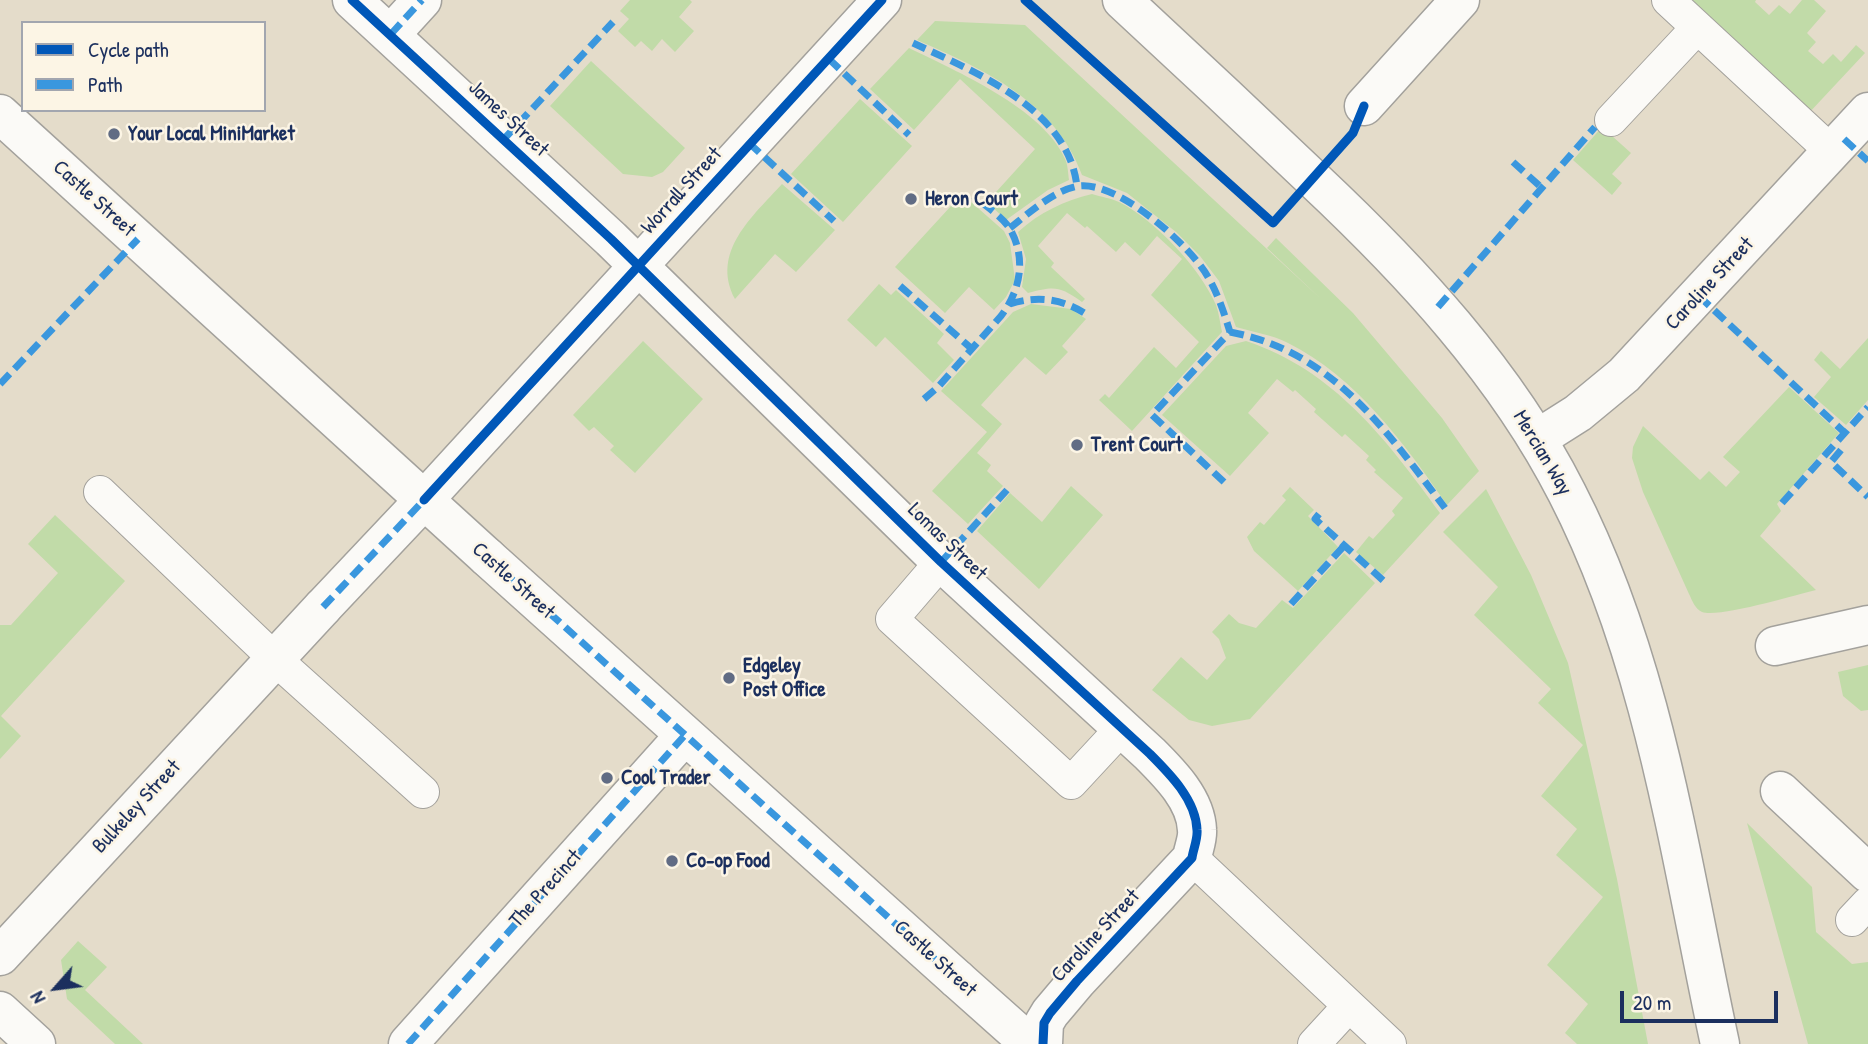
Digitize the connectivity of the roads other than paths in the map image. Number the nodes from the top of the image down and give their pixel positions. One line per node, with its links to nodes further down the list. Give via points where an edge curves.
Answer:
1 (352, 0): 8 (street, James Street)
2 (422, 0): 8 (street)
3 (881, 0): 14 (street, Worrall Street)
4 (1122, 0): 15 (street, Mercian Way, via 1381,245 1438,307)
5 (1460, 0): 9 (street)
6 (1668, 0): 7 (lane)
7 (1697, 27): 12 (lane); 13 (lane)
8 (391, 34): 14 (street, James Street)
9 (1364, 106)
10 (1868, 112): 13 (street, Caroline Street)
11 (0, 114): 17 (street, Castle Street)
12 (1611, 120)
13 (1832, 152): 15 (street, Caroline Street, via 1625,376)
14 (638, 266): 17 (street, Worrall Street); 18 (street, Lomas Street)
15 (1537, 439): 37 (street, Mercian Way, via 1591,545 1627,639 1656,740)
16 (100, 492): 21 (lane)
17 (424, 499): 21 (street, Bulkeley Street); 23 (street, Castle Street)
18 (941, 562): 22 (street, Lomas Street); 22 (lane, via 892,619 1071,783)
19 (1868, 625): 20 (street)
20 (1775, 646)
21 (275, 659): 25 (lane); 28 (street, Bulkeley Street)
22 (1122, 728): 26 (street, Lomas Street, via 1185,796 1198,832)
23 (685, 735): 32 (street, The Precinct); 33 (street, Castle Street)
24 (1780, 791): 27 (street)
25 (423, 792)
26 (1192, 858): 29 (lane); 34 (street, Caroline Street, via 1050,1013 1044,1023)
27 (1868, 873)
28 (0, 956)
29 (1348, 1007): 35 (lane); 36 (lane)
30 (0, 1011): 31 (street)
31 (36, 1044)
32 (408, 1044)
33 (1030, 1044)
34 (1043, 1044)
35 (1314, 1044)
36 (1390, 1044)
37 (1720, 1044)

